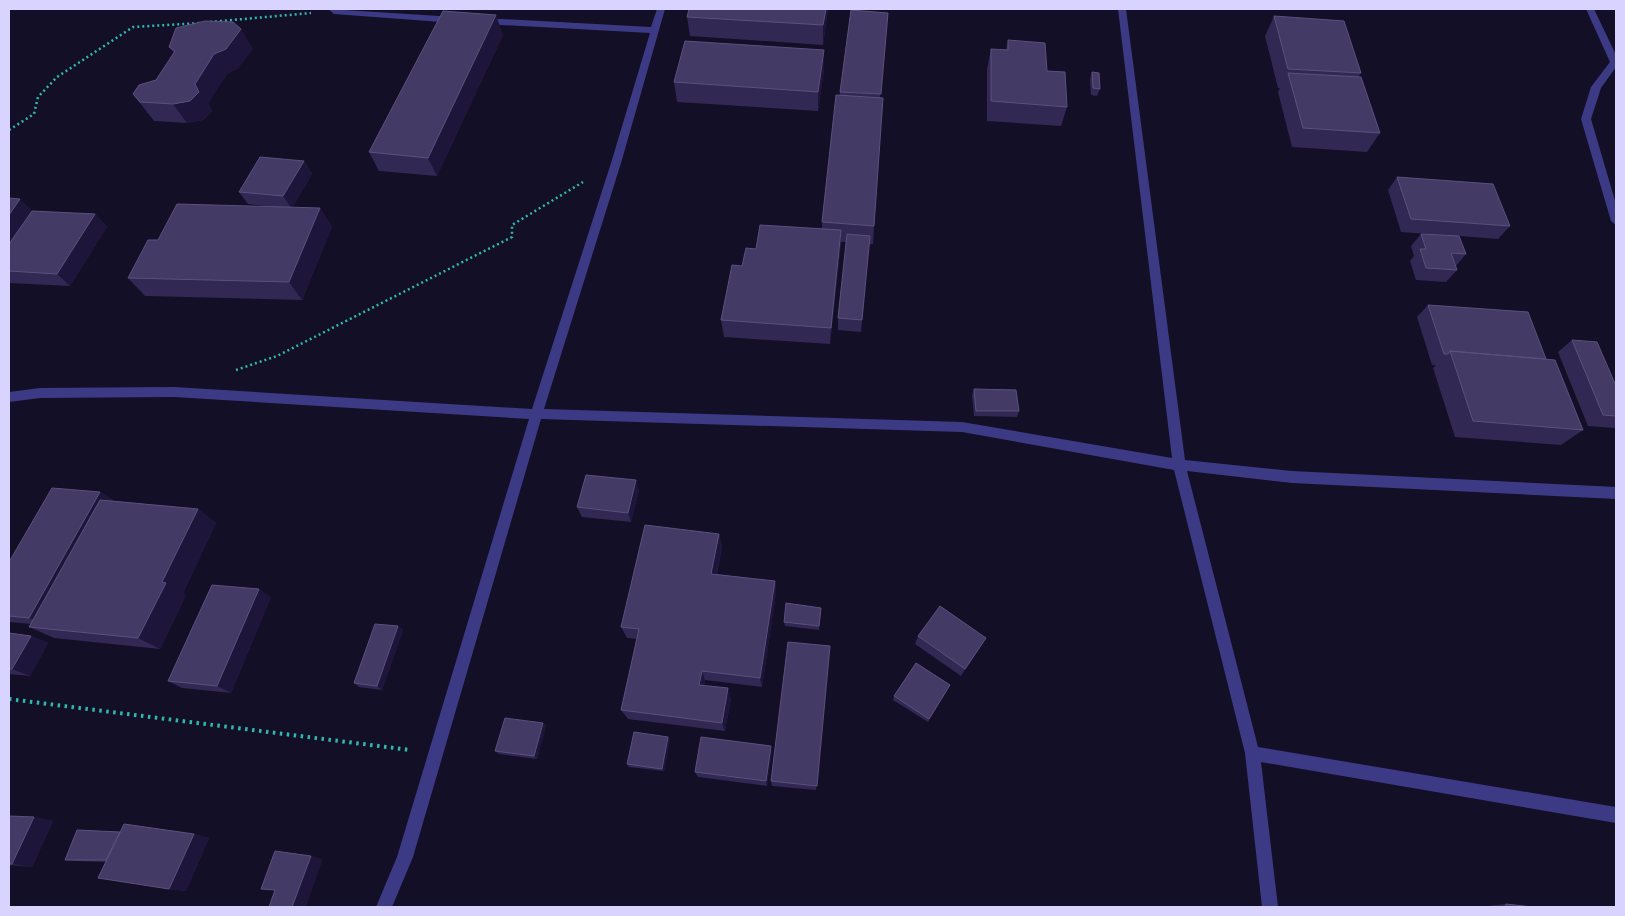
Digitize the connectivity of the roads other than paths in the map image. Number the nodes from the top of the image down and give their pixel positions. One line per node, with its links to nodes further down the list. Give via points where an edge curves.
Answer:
1 (661, 9): 5 (street)
2 (1122, 9): 9 (street)
3 (1590, 9): 6 (street, via 1614,62 1596,87 1586,119)
4 (333, 10): 5 (street)
5 (654, 30): 8 (street, via 616,163)
6 (1616, 220)
7 (9, 397): 8 (street, via 40,393 174,392)
8 (536, 414): 9 (street, via 962,427); 13 (street, via 405,857)
9 (1179, 465): 10 (street, via 1292,477); 11 (street)
10 (1616, 492)
11 (1252, 754): 12 (street); 14 (street)
12 (1616, 815)
13 (384, 907)
14 (1270, 907)

